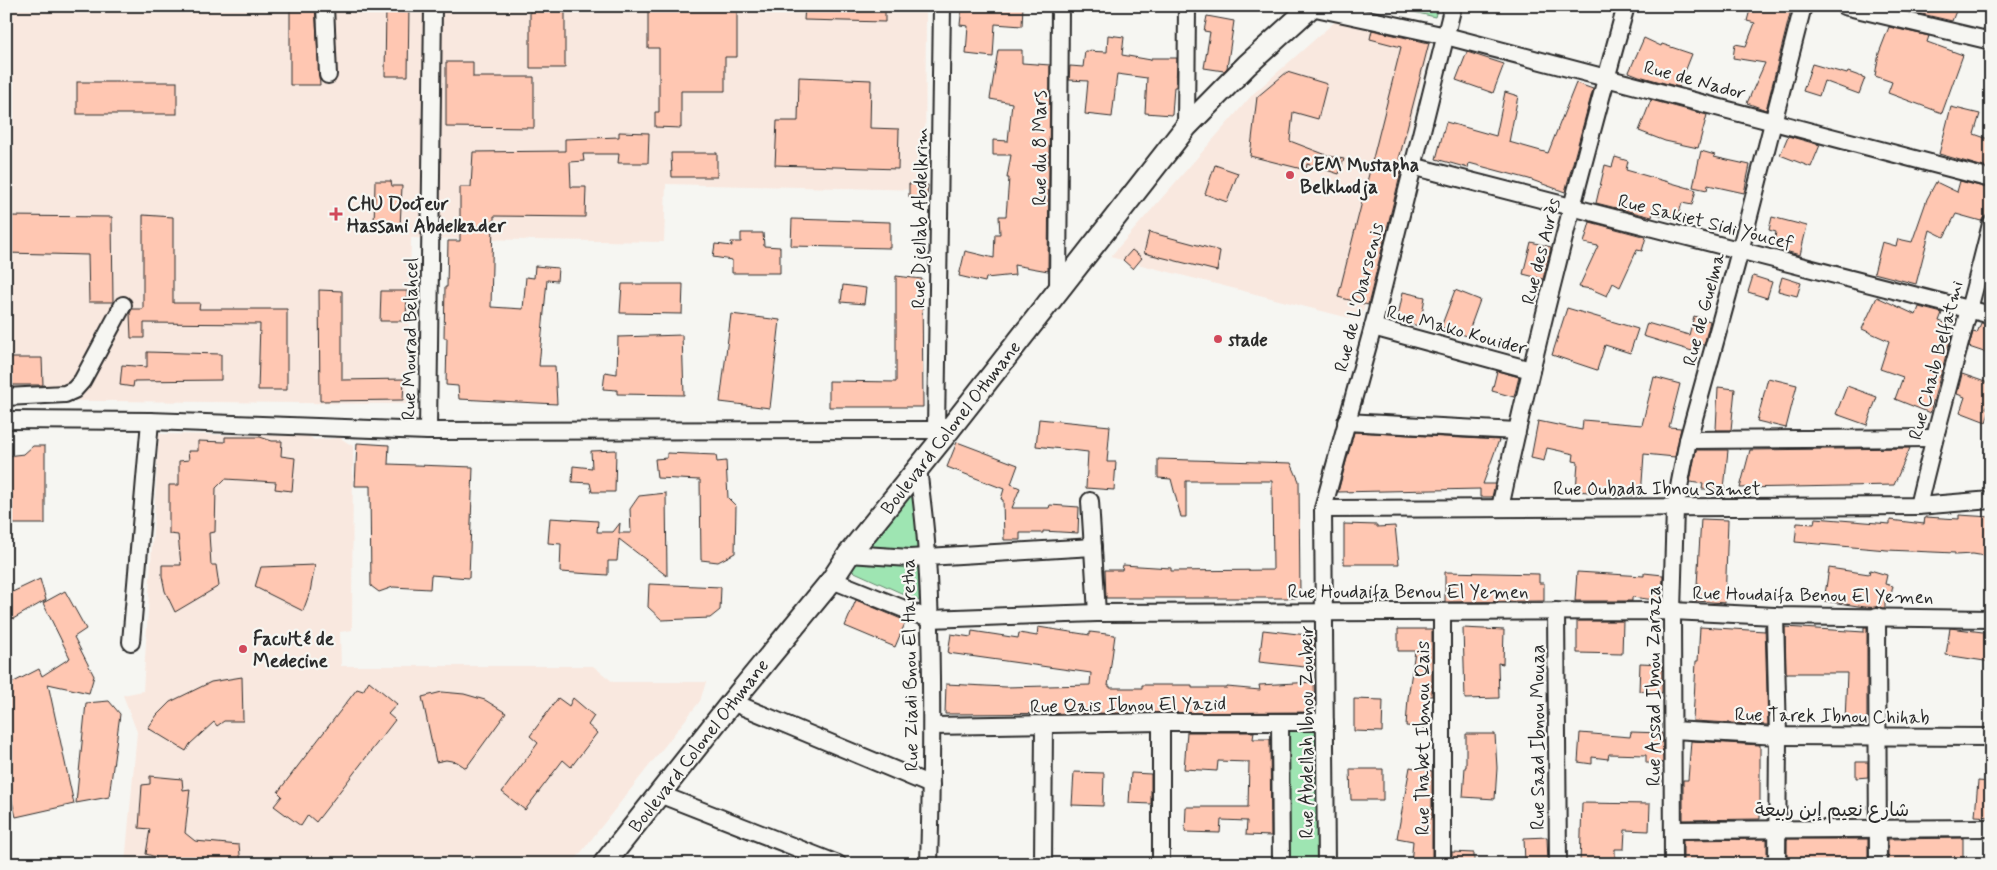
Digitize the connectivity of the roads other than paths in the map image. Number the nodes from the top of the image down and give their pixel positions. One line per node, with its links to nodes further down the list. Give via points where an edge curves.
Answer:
1 (325, 6): 13 (street)
2 (433, 6): 33 (street, Rue Mourad Belahcel)
3 (942, 6): 32 (street, Rue Djellab Abdelkrim)
4 (1060, 6): 22 (street, Rue du 8 Mars)
5 (1187, 6): 16 (street)
6 (1453, 6): 11 (street, Rue de L'Ouarsenis)
7 (1626, 6): 14 (street, Rue des Aurès)
8 (1803, 6): 15 (street, Rue de Guelma)
9 (1844, 6): 12 (street)
10 (1311, 7): 11 (street, Rue de Nador); 16 (main road, Boulevard Colonel Othmane, via 1247,65)
11 (1446, 36): 14 (street, Rue de Nador); 17 (street, Rue de L'Ouarsenis)
12 (1991, 41)
13 (328, 76)
14 (1606, 77): 15 (street, Rue de Nador); 19 (street, Rue des Aurès)
15 (1773, 121): 18 (street, Rue de Nador); 21 (street, Rue de Guelma)
16 (1186, 128): 22 (main road, Boulevard Colonel Othmane)
17 (1412, 166): 19 (street, Rue Sakiet Sidi Youcef); 26 (street, Rue de L'Ouarsenis)
18 (1991, 179)
19 (1571, 207): 21 (street, Rue Sakiet Sidi Youcef); 27 (street, Rue des Aurès)
20 (1991, 224): 24 (street, Rue Chaib Belfatmi)
21 (1740, 251): 24 (street, Rue Sakiet Sidi Youcef); 36 (street, Rue de Guelma)
22 (1058, 290): 32 (main road, Boulevard Colonel Othmane)
23 (123, 305): 28 (street, via 74,390 65,394)
24 (1970, 309): 25 (street, Rue Sakiet Sidi Youcef); 35 (street, Rue Chaib Belfatmi)
25 (1991, 315)
26 (1373, 327): 27 (street, Rue Mako Kouider); 31 (street, Rue de L'Ouarsenis)
27 (1531, 370): 34 (street, Rue des Aurès)
28 (6, 397)
29 (6, 420): 30 (street)
30 (150, 421): 33 (street); 57 (street)
31 (1346, 422): 34 (street); 43 (street, Rue de L'Ouarsenis)
32 (942, 430): 33 (street); 37 (main road, Boulevard Colonel Othmane)
33 (428, 431)
34 (1517, 431): 41 (street, Rue des Aurès)
35 (1934, 438): 36 (street); 40 (street, Rue Chaib Belfatmi)
36 (1688, 440): 42 (street, Rue de Guelma)
37 (918, 467): 45 (main road, Boulevard Colonel Othmane); 46 (street, Rue Ziadi Bnou El Haretha)
38 (1991, 500): 40 (street, Rue Oubada Ibnou Samet)
39 (1090, 501): 44 (street)
40 (1918, 506): 42 (street, Rue Oubada Ibnou Samet)
41 (1500, 508): 42 (street, Rue Oubada Ibnou Samet); 43 (street, Rue Oubada Ibnou Samet)
42 (1675, 508): 48 (street, Rue Assad Ibnou Zaraza)
43 (1323, 509): 50 (street, Rue Abdellah Ibnou Zoubeir)
44 (1093, 547): 46 (street); 52 (street)
45 (849, 554): 46 (street); 47 (main road, Boulevard Colonel Othmane)
46 (927, 557): 56 (street, Rue Ziadi Bnou El Haretha)
47 (832, 580): 56 (street, Rue Houdaifa Benou El Yemen); 58 (main road, Boulevard Colonel Othmane)
48 (1672, 610): 49 (street, Rue Houdaifa Benou El Yemen); 53 (street, Rue Houdaifa Benou El Yemen); 64 (street, Rue Assad Ibnou Zaraza)
49 (1556, 611): 51 (street, Rue Houdaifa Benou El Yemen); 82 (street, Rue Saad Ibnou Mouaa)
50 (1325, 612): 51 (street, Rue Houdaifa Benou El Yemen); 52 (street, Rue Houdaifa Benou El Yemen); 61 (street, Rue Abdellah Ibnou Zoubeir)
51 (1442, 612): 81 (street, Rue Thabet Ibnou Qais)
52 (1097, 613): 56 (street, Rue Houdaifa Benou El Yemen)
53 (1775, 616): 54 (street, Rue Houdaifa Benou El Yemen); 65 (street)
54 (1877, 616): 55 (street, Rue Houdaifa Benou El Yemen); 67 (street)
55 (1991, 618)
56 (929, 619): 63 (street, Rue Ziadi Bnou El Haretha)
57 (130, 642)
58 (732, 702): 68 (street); 69 (main road, Boulevard Colonel Othmane)
59 (1161, 722): 60 (street, Rue Qais Ibnou El Yazid); 62 (street, Rue Qais Ibnou El Yazid); 78 (street)
60 (1280, 722): 61 (street, Rue Qais Ibnou El Yazid); 79 (street)
61 (1325, 722): 80 (street, Rue Abdellah Ibnou Zoubeir)
62 (1044, 725): 63 (street, Rue Qais Ibnou El Yazid); 77 (street)
63 (932, 726): 68 (street, Rue Ziadi Bnou El Haretha)
64 (1673, 730): 65 (street, Rue Tarek Ibnou Chihab); 72 (street, Rue Assad Ibnou Zaraza)
65 (1778, 736): 67 (street, Rue Tarek Ibnou Chihab); 70 (street)
66 (1991, 737): 67 (street, Rue Tarek Ibnou Chihab)
67 (1877, 738): 73 (street)
68 (931, 785): 76 (street, Rue Ziadi Bnou El Haretha)
69 (659, 794): 74 (main road, Boulevard Colonel Othmane); 75 (street)
70 (1776, 828): 72 (street, شارع نعيم إبن ربيعة); 73 (street, شارع نعيم إبن ربيعة); 84 (street)
71 (1991, 828): 73 (street, شارع نعيم إبن ربيعة)
72 (1673, 830): 83 (street, Rue Assad Ibnou Zaraza)
73 (1877, 830): 85 (street)
74 (604, 864)
75 (838, 864)
76 (929, 864)
77 (1043, 864)
78 (1161, 864)
79 (1281, 864)
80 (1326, 864)
81 (1442, 864)
82 (1558, 864)
83 (1673, 864)
84 (1777, 864)
85 (1878, 864)

